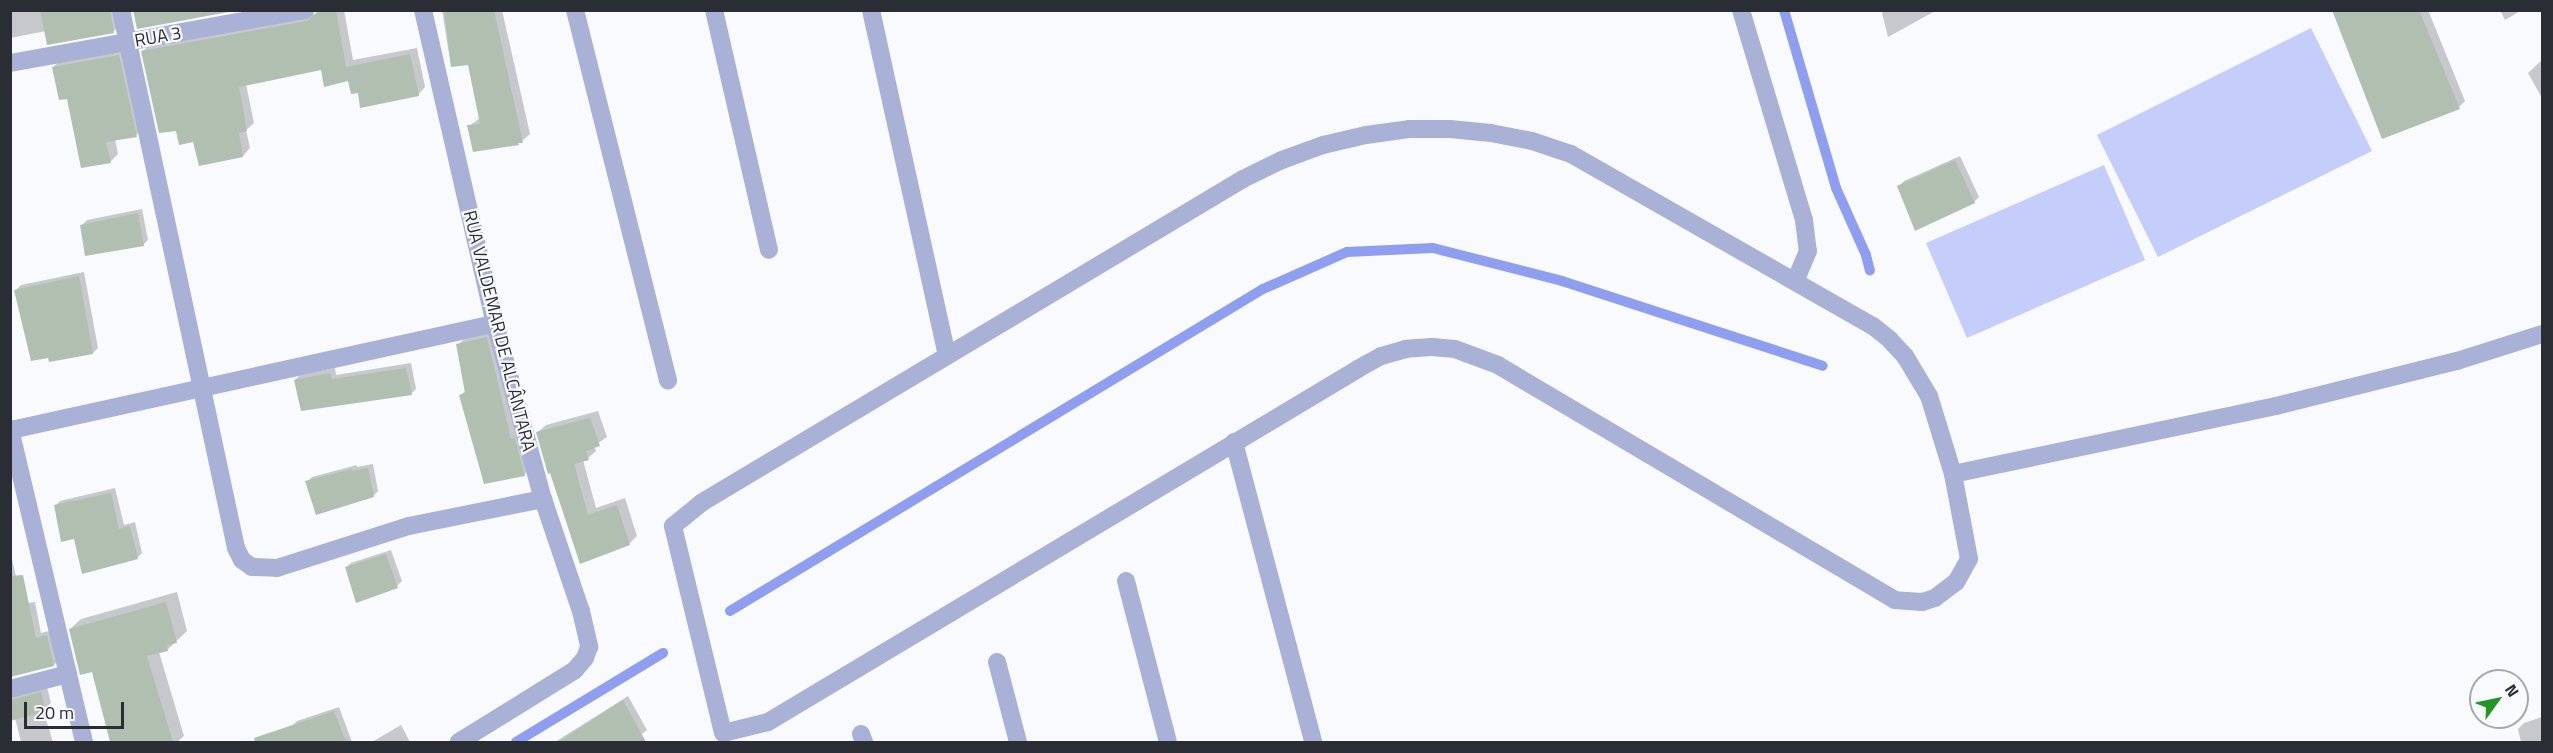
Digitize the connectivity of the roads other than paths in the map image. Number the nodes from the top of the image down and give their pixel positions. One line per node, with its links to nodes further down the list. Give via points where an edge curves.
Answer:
1 (121, 10): 8 (street)
2 (305, 10): 8 (street, RUA 3)
3 (423, 10): 12 (street, RUA VALDEMAR DE ALCÂNTARA)
4 (575, 10): 15 (street)
5 (714, 10): 10 (street)
6 (871, 10): 14 (street)
7 (1741, 10): 11 (street, via 1804,220 1808,251)
8 (126, 43): 9 (street, RUA 3); 16 (street)
9 (10, 63)
10 (769, 250)
11 (1794, 281): 14 (street, via 1571,154 1491,133 1409,129 1323,145 1243,179); 19 (street, via 1873,326 1905,357 1929,396)
12 (495, 324): 16 (street); 20 (street, RUA VALDEMAR DE ALCÂNTARA)
13 (2542, 334): 19 (street, via 2457,361 2276,406)
14 (947, 356): 18 (street, via 701,503 673,526 723,734 768,722)
15 (668, 381)
16 (202, 388): 17 (street); 20 (street, via 236,548 242,560 252,567 277,568 409,526)
17 (11, 430): 23 (street)
18 (1234, 442): 19 (street, via 1381,356 1415,348 1455,349 1498,364 1894,600 1908,603 1935,598 1946,591 1969,559); 29 (street)
19 (1953, 474)
20 (543, 499): 26 (street, RUA VALDEMAR DE ALCÂNTARA, via 581,611 589,647 575,670)
21 (1126, 581): 28 (street)
22 (997, 662): 27 (street)
23 (68, 674): 24 (street); 25 (street)
24 (10, 689)
25 (84, 742)
26 (459, 742)
27 (1018, 742)
28 (1168, 742)
29 (1313, 742)

